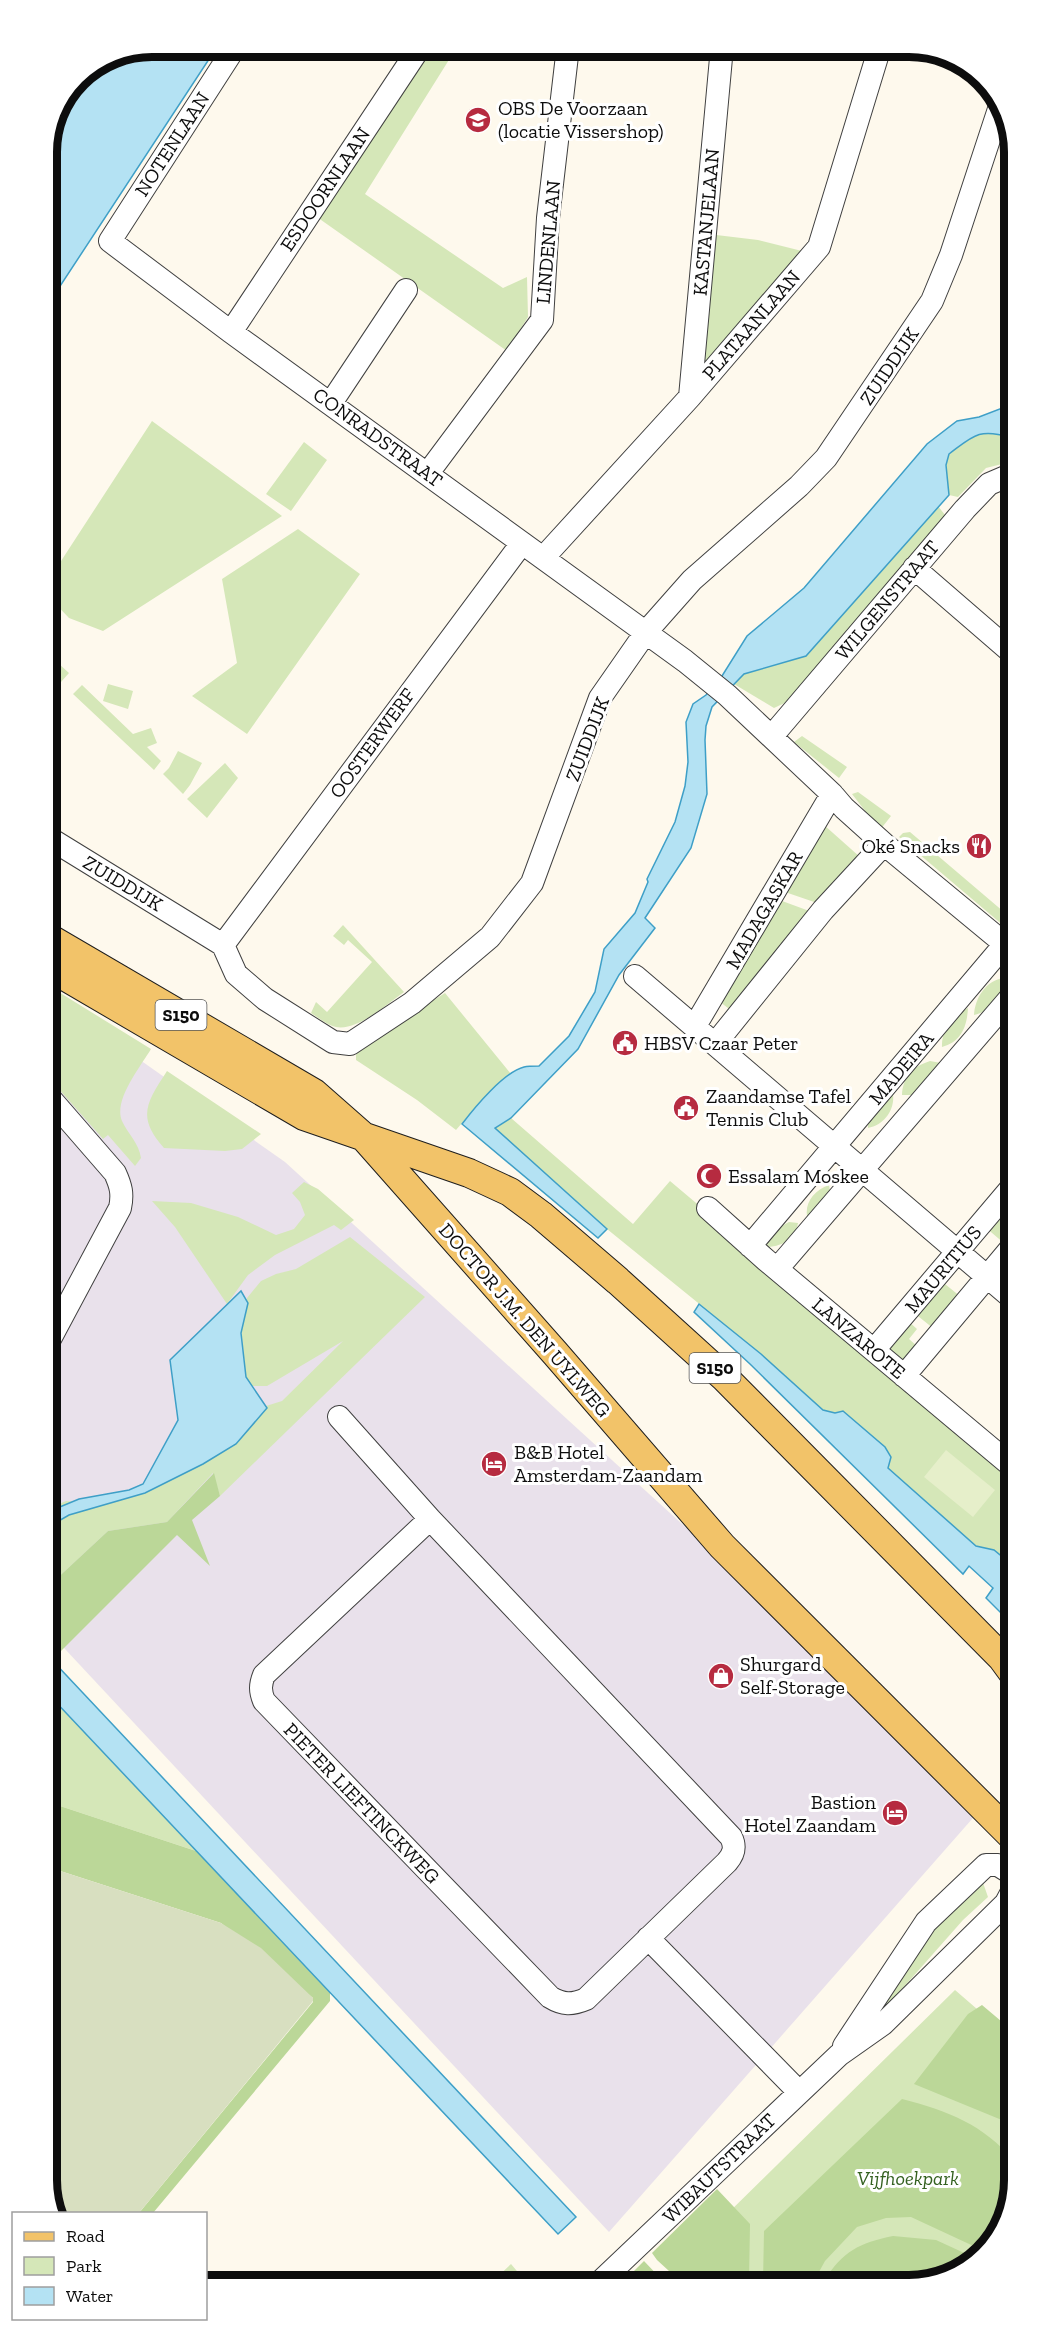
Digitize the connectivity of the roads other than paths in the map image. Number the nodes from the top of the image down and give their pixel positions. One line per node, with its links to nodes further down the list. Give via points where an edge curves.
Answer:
1 (228, 57): 7 (street, NOTENLAAN)
2 (413, 57): 9 (street, ESDOORNLAAN)
3 (567, 57): 12 (street, LINDENLAAN, via 548,218 542,320)
4 (721, 57): 10 (street, KASTANJELAAN)
5 (877, 57): 10 (street, PLATAANLAAN, via 819,247)
6 (997, 116): 17 (street, ZUIDDIJK, via 932,301 853,419 826,458 800,486 692,580)
7 (110, 241): 9 (street, CONRADSTRAAT)
8 (406, 290): 11 (street)
9 (231, 332): 11 (street, CONRADSTRAAT)
10 (690, 398): 15 (street, PLATAANLAAN)
11 (331, 403): 12 (street, CONRADSTRAAT)
12 (428, 473): 14 (street, CONRADSTRAAT)
13 (1004, 477): 16 (street, WILGENSTRAAT, via 989,483)
14 (522, 543): 15 (street, CONRADSTRAAT); 25 (street, OOSTERWERF)
15 (543, 558): 17 (street, CONRADSTRAAT)
16 (914, 568): 18 (street); 19 (street, WILGENSTRAAT)
17 (646, 633): 19 (street, CONRADSTRAAT, via 719,688); 25 (street, ZUIDDIJK, via 600,698 532,882 489,937 412,1003 350,1044 333,1042 265,999 236,974)
18 (1004, 646)
19 (772, 736): 20 (street, CONRADSTRAAT)
20 (832, 794): 22 (street, CONRADSTRAAT); 30 (street, MADAGASKAR)
21 (57, 843): 25 (street, ZUIDDIJK)
22 (884, 844): 24 (street, CONRADSTRAAT); 31 (street, MADAGASKAR, via 823,910)
23 (57, 943): 33 (main road, DOCTOR J.M. DEN UYLWEG / S150, via 314,1093)
24 (1004, 943)
25 (224, 945)
26 (1004, 951): 34 (street, MADEIRA)
27 (57, 972): 33 (main road, DOCTOR J.M. DEN UYLWEG / S150, via 304,1116)
28 (635, 976): 30 (street)
29 (1004, 1005): 35 (street, MADEIRA)
30 (695, 1026): 31 (street)
31 (716, 1044): 34 (street)
32 (57, 1106): 44 (street, via 115,1173 123,1197)
33 (364, 1137): 50 (main road, DOCTOR J.M. DEN UYLWEG / S150, via 469,1173 510,1192 541,1215 725,1378); 51 (main road, DOCTOR J.M. DEN UYLWEG / S150, via 722,1546)
34 (835, 1146): 35 (street); 38 (street, MADEIRA)
35 (862, 1169): 39 (street); 41 (street, MADEIRA)
36 (1004, 1196): 39 (street, MAURITIUS)
37 (708, 1208): 38 (street, LANZAROTE)
38 (750, 1246): 41 (street, LANZAROTE)
39 (957, 1251): 42 (street); 45 (street, MAURITIUS)
40 (1004, 1256): 42 (street, MAURITIUS)
41 (777, 1269): 45 (street, LANZAROTE)
42 (987, 1276): 43 (street); 46 (street, MAURITIUS)
43 (1004, 1291)
44 (57, 1326)
45 (874, 1350): 46 (street, LANZAROTE)
46 (904, 1376): 48 (street, LANZAROTE)
47 (339, 1418): 49 (street, PIETER LIEFTINCKWEG)
48 (1004, 1460)
49 (430, 1519): 54 (street, PIETER LIEFTINCKWEG, via 731,1837 735,1845 733,1856); 54 (street, PIETER LIEFTINCKWEG, via 264,1675 260,1692 264,1701 550,1997 573,2004 586,1999)
50 (1004, 1661)
51 (1004, 1829)
52 (1004, 1869): 55 (street, WIBAUTSTRAAT, via 987,1865 978,1871 926,1922)
53 (1004, 1905): 55 (street, WIBAUTSTRAAT, via 884,2024)
54 (648, 1938): 56 (street)
55 (839, 2055): 56 (street, WIBAUTSTRAAT)
56 (799, 2092): 57 (street, WIBAUTSTRAAT)
57 (607, 2275)

